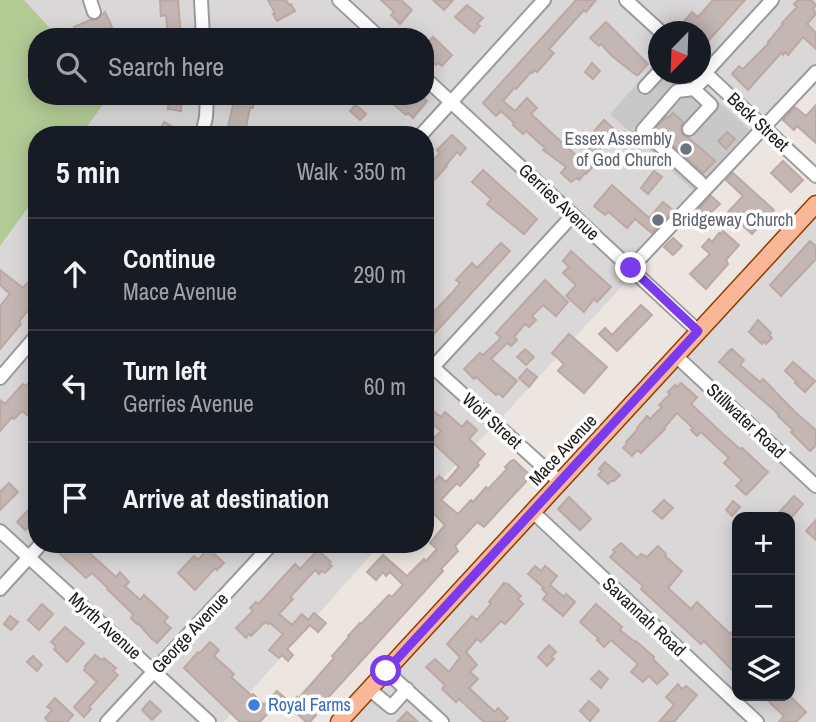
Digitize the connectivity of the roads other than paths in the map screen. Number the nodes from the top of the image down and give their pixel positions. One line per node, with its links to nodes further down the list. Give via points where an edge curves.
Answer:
1 (201, 0): 7 (street)
2 (339, 0): 8 (street)
3 (544, 0): 17 (street)
4 (626, 0): 6 (street)
5 (772, 0): 9 (street)
6 (649, 21)
7 (203, 28)
8 (370, 28)
9 (711, 65)
10 (816, 72): 21 (street)
11 (711, 77): 21 (street, Beck Street)
12 (648, 84): 15 (street)
13 (697, 84): 16 (street)
14 (434, 86): 17 (street, Gerries Avenue)
15 (645, 87)
16 (694, 89): 22 (street, via 711,105); 24 (street, via 677,91 643,130)
17 (451, 102): 20 (street); 26 (street, Gerries Avenue)
18 (206, 105): 19 (street)
19 (204, 126)
20 (429, 126)
21 (764, 127): 23 (street, Beck Street); 27 (street)
22 (689, 129)
23 (816, 176)
24 (700, 183)
25 (816, 204): 28 (main road, Mace Avenue)
26 (573, 215): 27 (street, Gerries Avenue); 31 (street)
27 (631, 268): 28 (street, Gerries Avenue)
28 (698, 331): 30 (main road, Mace Avenue)
29 (28, 345): 33 (street)
30 (676, 356): 34 (main road, Mace Avenue); 35 (street, Stillwater Road)
31 (434, 358)
32 (434, 368): 34 (street, Wolf Street)
33 (0, 378)
34 (559, 481): 36 (main road, Mace Avenue)
35 (816, 486)
36 (532, 511): 43 (main road, Mace Avenue); 51 (street, Savannah Road)
37 (0, 531): 40 (street, Myrth Avenue)
38 (33, 553): 40 (street)
39 (264, 553): 42 (street, George Avenue)
40 (29, 557): 41 (street); 42 (street, Myrth Avenue)
41 (0, 589)
42 (155, 671): 46 (street, Myrth Avenue); 47 (street, George Avenue)
43 (386, 671): 44 (main road, Mace Avenue); 45 (street)
44 (369, 689): 45 (street, via 391,706); 49 (main road, Mace Avenue)
45 (407, 689): 50 (street)
46 (194, 717): 48 (street, Myrth Avenue)
47 (107, 722)
48 (209, 722)
49 (339, 722)
50 (442, 722)
51 (757, 722)

